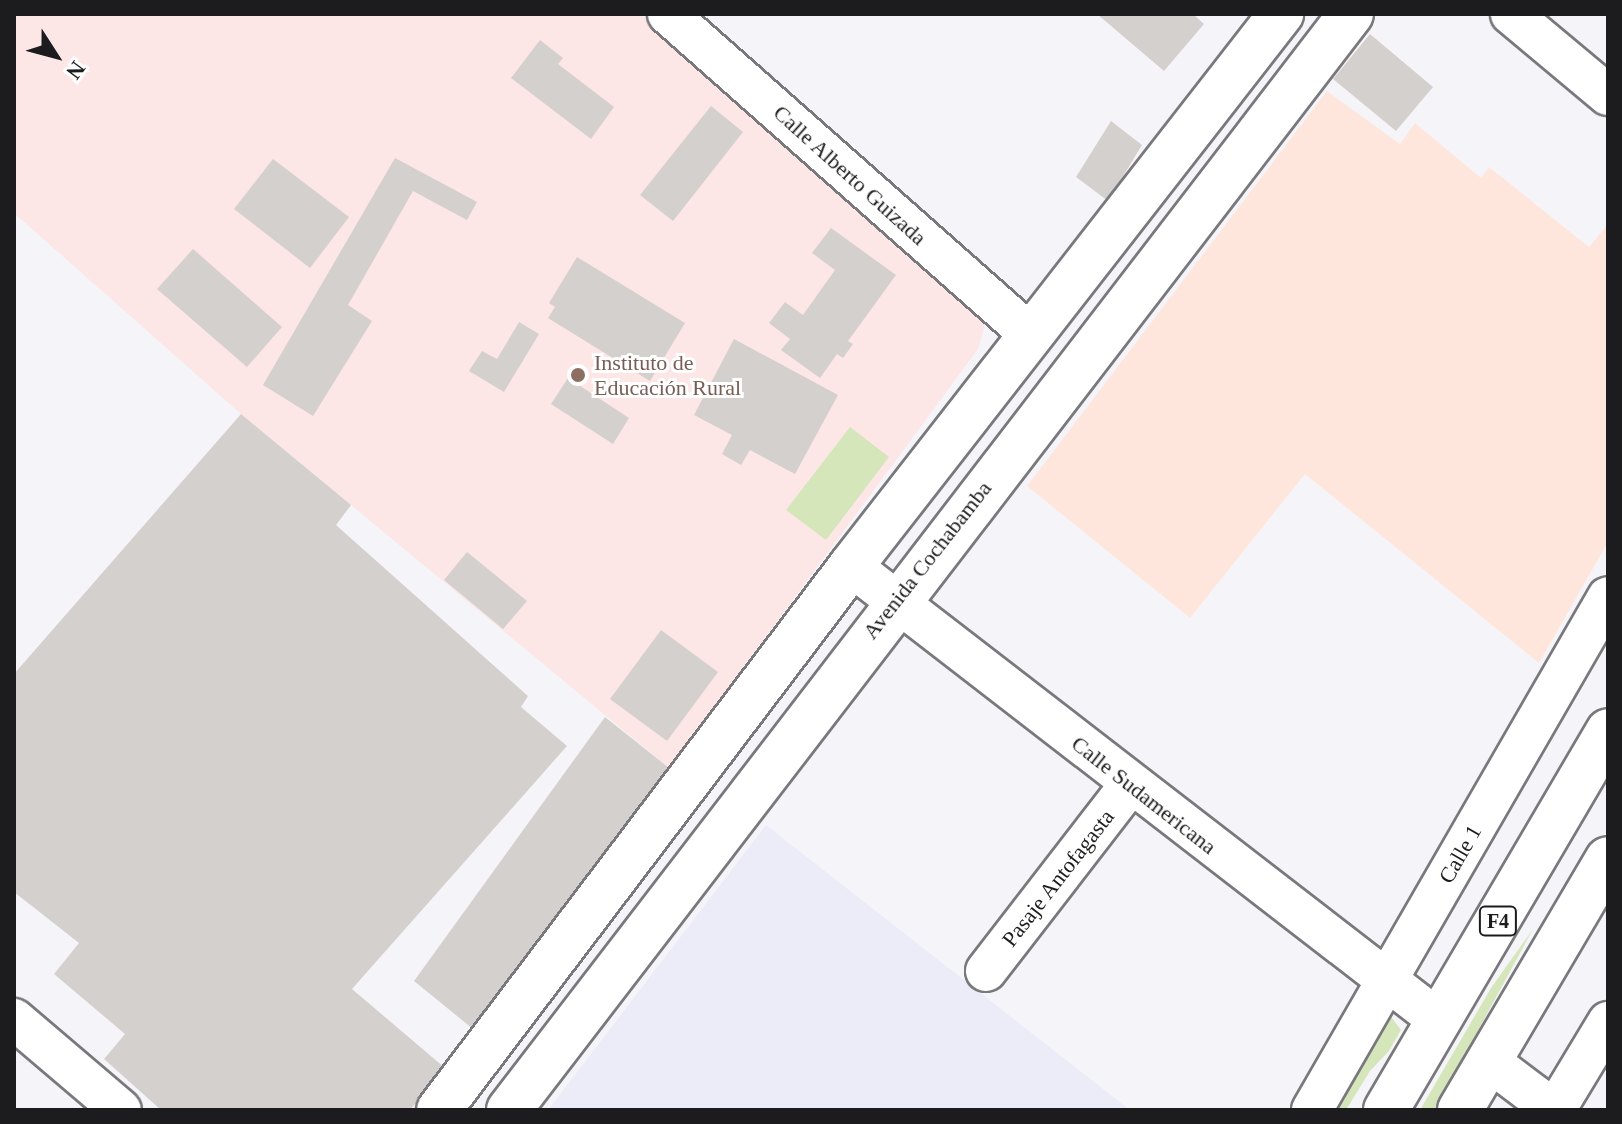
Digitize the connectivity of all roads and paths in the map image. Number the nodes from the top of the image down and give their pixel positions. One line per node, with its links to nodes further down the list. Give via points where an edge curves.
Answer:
1 (668, 14): 6 (street, Calle Alberto Guizada)
2 (1281, 14): 6 (main road)
3 (1351, 14): 9 (main road, Avenida Cochabamba)
4 (1511, 14): 5 (street)
5 (1608, 95)
6 (1031, 335): 7 (main road)
7 (851, 566): 9 (street, Calle Sudamericana); 22 (main road)
8 (1608, 597): 16 (street, Calle 1)
9 (895, 601): 11 (street, Calle Sudamericana); 23 (main road, Avenida Cochabamba)
10 (1608, 731): 18 (main road, F4)
11 (1130, 785): 15 (street, Pasaje Antofagasta); 16 (street, Calle Sudamericana)
12 (1608, 859): 14 (main road)
13 (1608, 874): 14 (main road)
14 (1573, 917): 20 (main road)
15 (986, 971)
16 (1386, 981): 18 (street, Calle Sudamericana); 24 (street, Calle 1)
17 (14, 1019): 21 (street)
18 (1440, 1021): 25 (main road, F4)
19 (1608, 1022): 27 (street)
20 (1489, 1061): 26 (main road); 27 (street)
21 (121, 1110)
22 (439, 1110)
23 (509, 1110)
24 (1312, 1110)
25 (1386, 1110)
26 (1460, 1110)
27 (1554, 1110)

